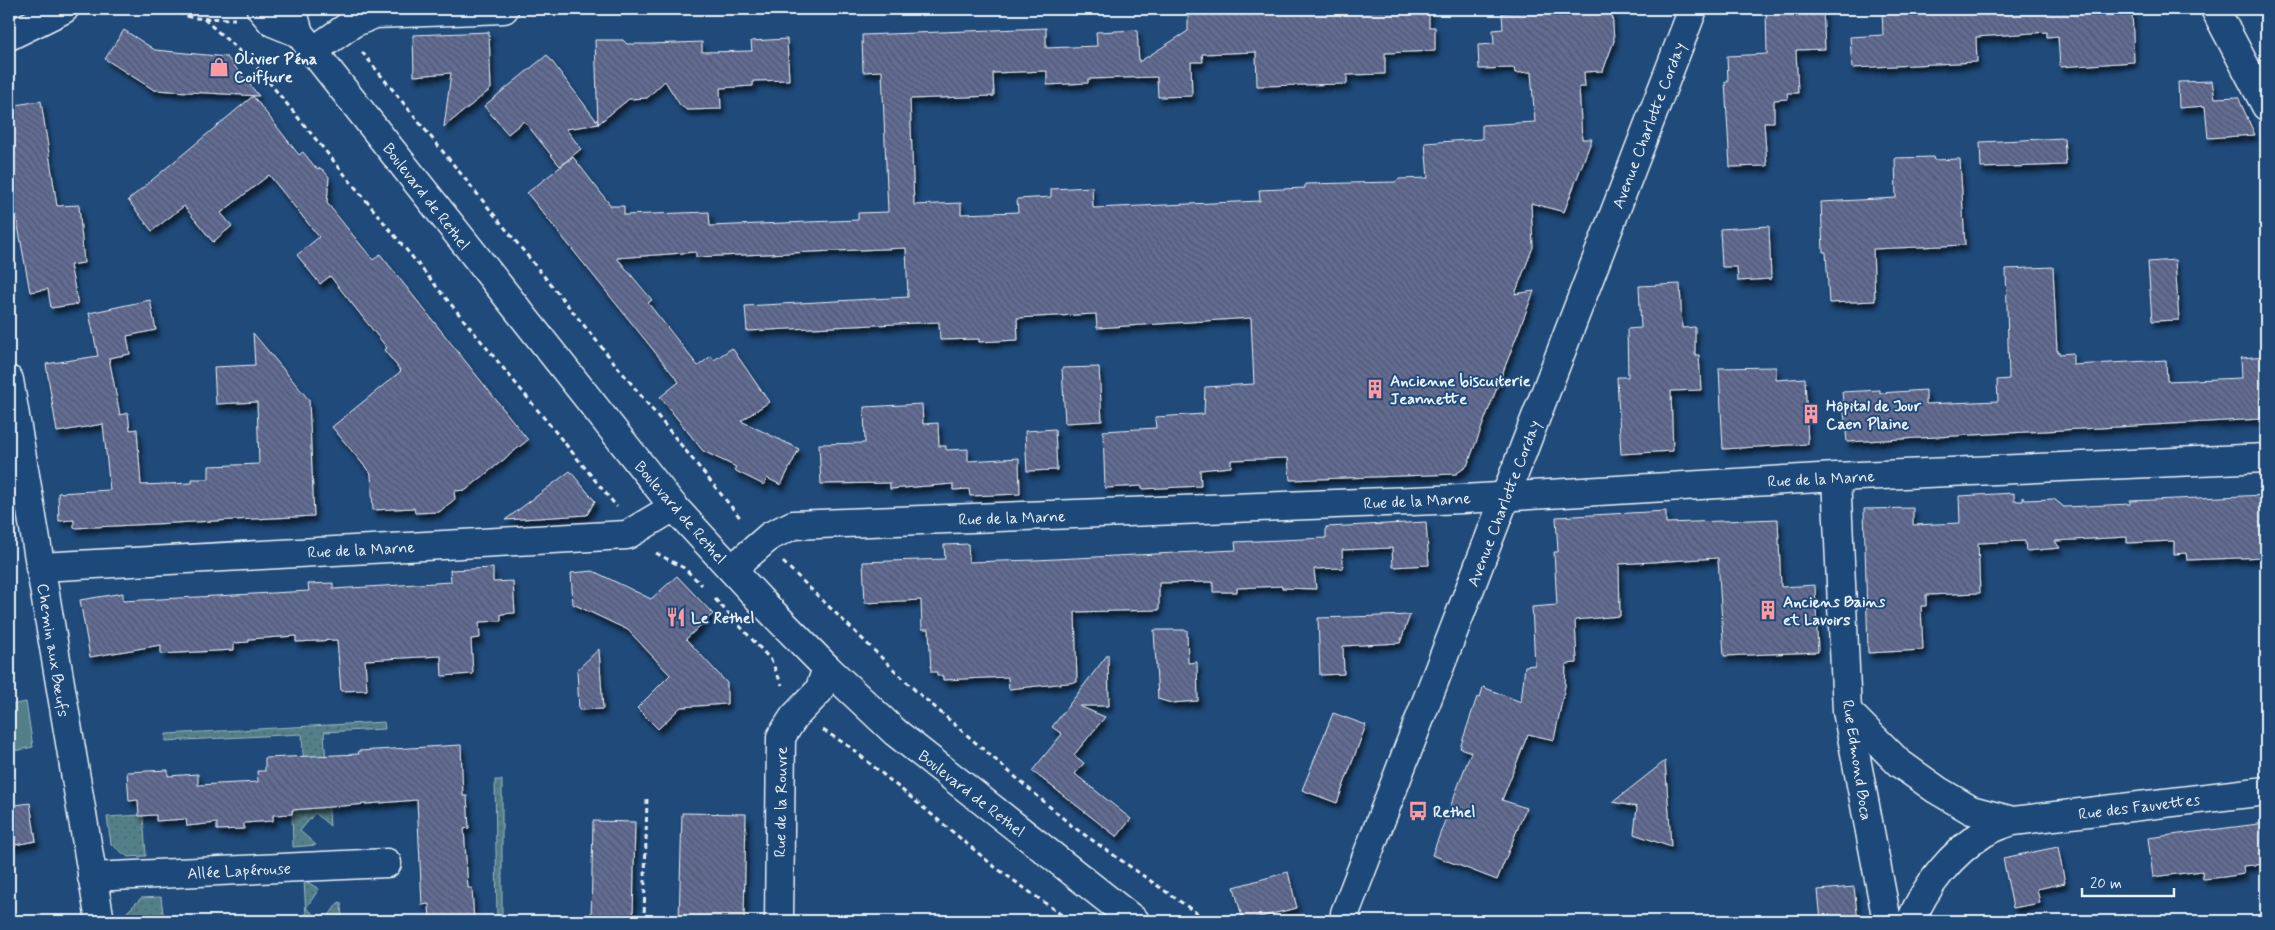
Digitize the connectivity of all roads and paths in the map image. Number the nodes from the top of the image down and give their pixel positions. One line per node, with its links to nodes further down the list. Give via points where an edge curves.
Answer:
1 (64, 9): 9 (street)
2 (170, 9): 7 (path)
3 (504, 9): 8 (street, via 375,14 353,23)
4 (1693, 9): 15 (street, Avenue Charlotte Corday)
5 (2215, 9): 11 (street)
6 (252, 13): 7 (path, via 229,20); 8 (street, Boulevard de Rethel)
7 (204, 19): 17 (path, via 255,65)
8 (301, 31): 16 (street, Boulevard de Rethel)
9 (9, 36)
10 (359, 48): 18 (path)
11 (2266, 106)
12 (9, 380): 21 (street, Chemin aux Bœufs)
13 (2266, 458): 14 (street, Rue de la Marne)
14 (1836, 477): 15 (street, Rue de la Marne); 27 (street, Rue Edmond Boca)
15 (1506, 495): 22 (street, Rue de la Marne, via 793,525 770,536); 34 (street, Avenue Charlotte Corday)
16 (674, 507): 21 (street, Rue de la Marne, via 627,535); 22 (street, Boulevard de Rethel)
17 (621, 512)
18 (743, 521)
19 (651, 550): 23 (path, via 684,568)
20 (777, 556): 40 (path, via 916,691 1072,826)
21 (40, 567): 33 (street, Chemin aux Bœufs)
22 (732, 569): 25 (street, Boulevard de Rethel)
23 (705, 587)
24 (710, 593): 26 (path, via 771,660)
25 (827, 668): 37 (street, Rue de la Rouvre, via 819,691 794,717 781,737); 39 (street, Boulevard de Rethel, via 895,732)
26 (784, 689)
27 (1847, 711): 31 (street, Rue des Fauvettes, via 1899,763 1937,790 1971,810); 41 (street, Rue Edmond Boca)
28 (821, 728): 38 (path, via 850,747 995,867)
29 (2266, 791): 31 (street, Rue des Fauvettes)
30 (647, 798): 36 (path)
31 (2013, 821): 42 (street, Rue des Fauvettes, via 1985,832 1962,850 1941,871)
32 (386, 863): 33 (street, Allée Lapérouse)
33 (92, 877): 35 (street, Chemin aux Bœufs)
34 (1342, 919)
35 (100, 921)
36 (644, 921)
37 (779, 921)
38 (1070, 921)
39 (1135, 921)
40 (1208, 921)
41 (1887, 921)
42 (1911, 921)

